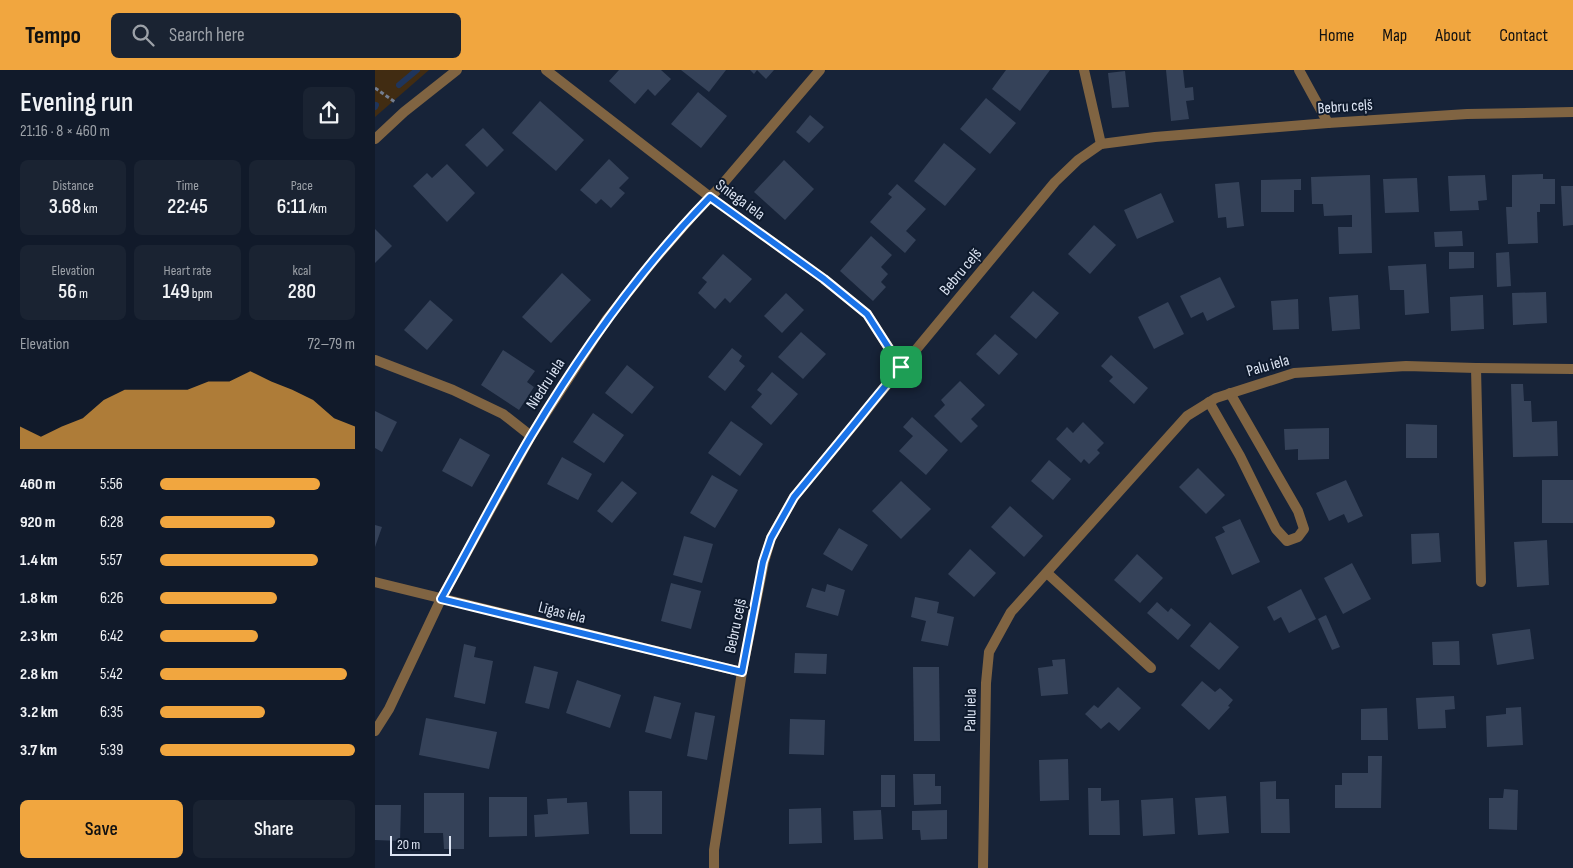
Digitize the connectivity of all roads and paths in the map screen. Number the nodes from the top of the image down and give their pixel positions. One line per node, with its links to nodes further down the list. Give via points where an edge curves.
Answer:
1 (457, 70): 10 (street)
2 (546, 70): 12 (street, Sniega iela)
3 (820, 70): 12 (street, Niedru iela)
4 (1084, 70): 11 (street)
5 (1299, 70): 9 (street)
6 (375, 88): 7 (path)
7 (397, 104)
8 (1573, 112): 9 (street, Bebru ceļš, via 1467,114)
9 (1328, 123): 11 (street, Bebru ceļš)
10 (375, 139)
11 (1101, 144): 14 (street, Bebru ceļš, via 1055,182)
12 (710, 197): 14 (street, Sniega iela, via 867,314); 19 (street, Niedru iela, via 607,319)
13 (375, 360): 19 (street, via 453,390 503,414)
14 (901, 367): 25 (street, Bebru ceļš, via 794,497 771,538 763,562)
15 (1476, 368): 16 (street, Palu iela); 17 (street, Palu iela, via 1407,366 1294,373); 22 (street)
16 (1573, 369)
17 (1230, 394): 18 (street, Palu iela); 18 (street, via 1298,510 1304,529 1298,537 1287,541 1276,530)
18 (1209, 402): 20 (street, Palu iela, via 1187,416)
19 (531, 436): 23 (street, Niedru iela)
20 (1047, 573): 24 (street); 28 (street, Palu iela, via 1011,612 989,652)
21 (375, 582): 23 (street, Līgas iela)
22 (1481, 582)
23 (441, 599): 25 (street, Līgas iela); 26 (street, Niedru iela, via 389,709)
24 (1151, 668)
25 (742, 672): 27 (street, Bebru ceļš, via 714,850)
26 (375, 731)
27 (714, 868)
28 (983, 868)

